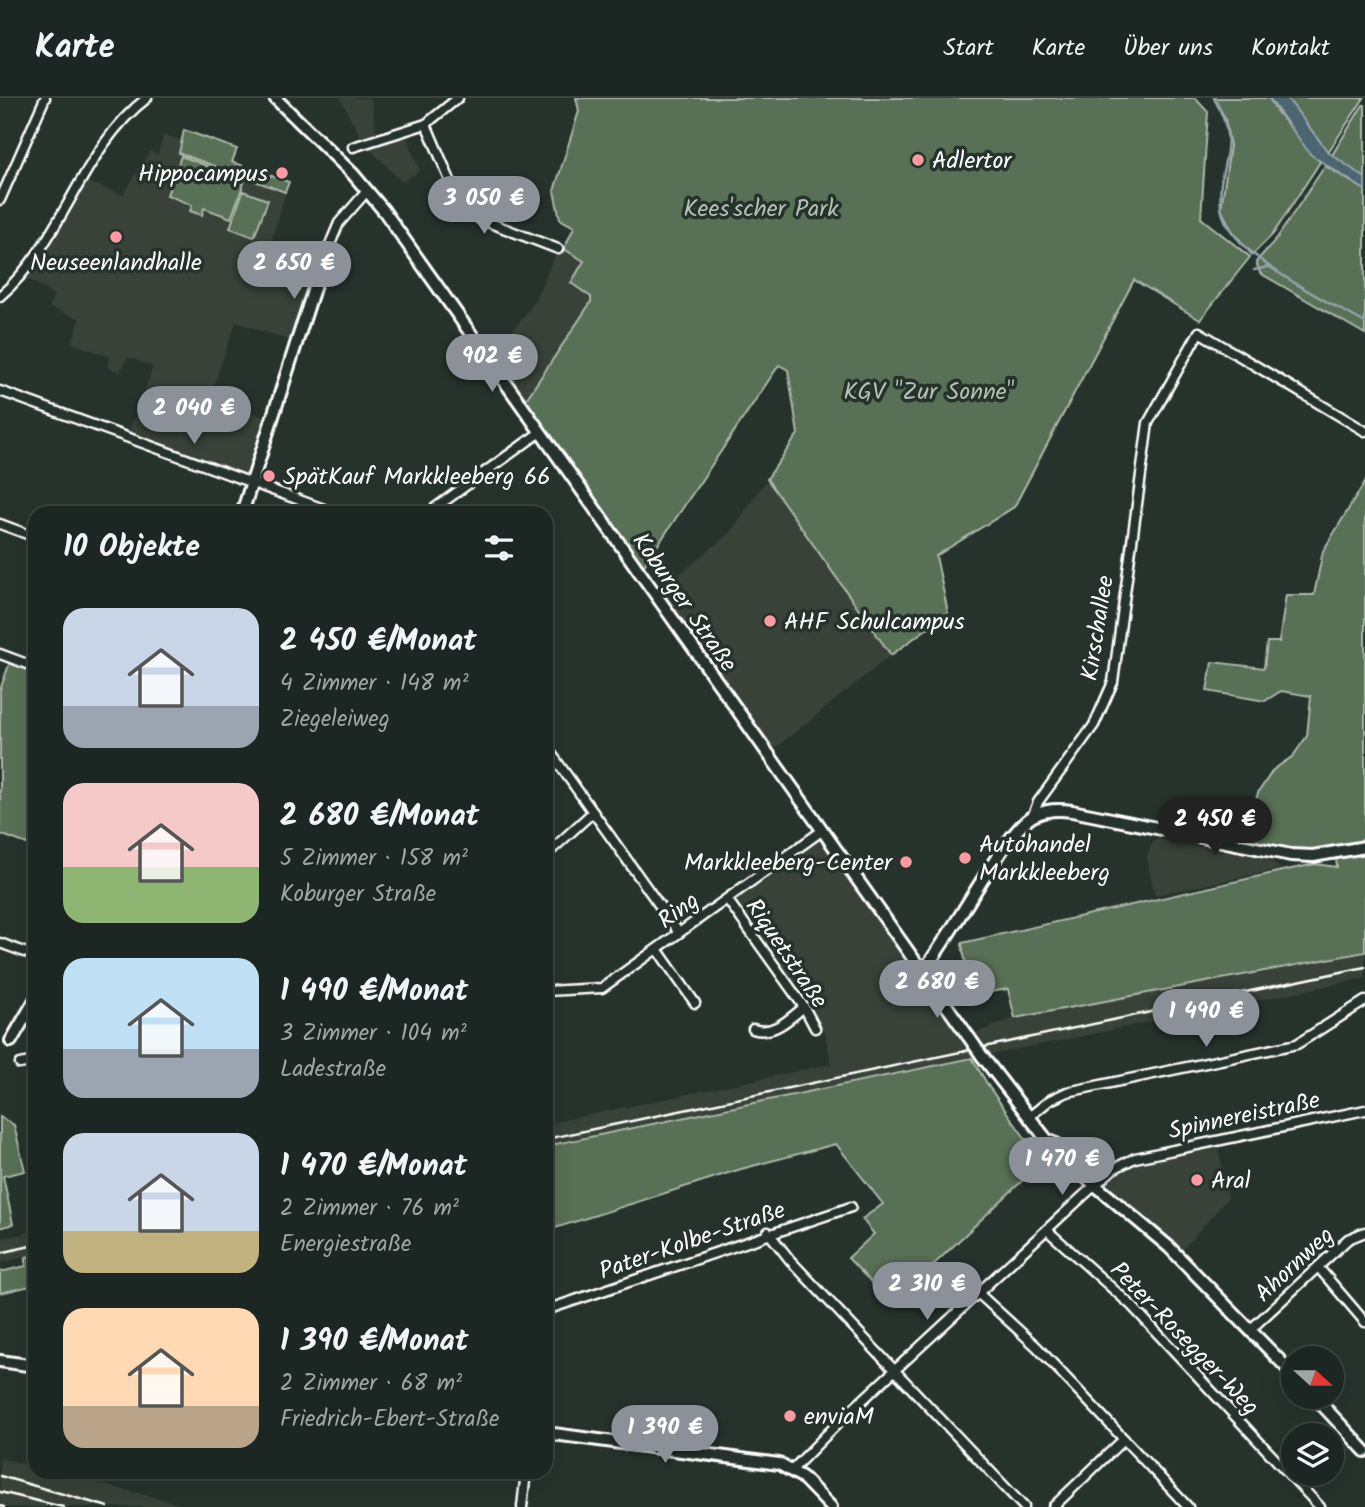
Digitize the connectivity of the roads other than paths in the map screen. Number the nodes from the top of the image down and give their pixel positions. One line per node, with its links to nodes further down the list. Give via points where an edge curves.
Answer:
1 (45, 98): 8 (street)
2 (147, 98): 11 (street, via 103,148 27,268)
3 (275, 98): 7 (main road, Koburger Straße)
4 (458, 98): 5 (street)
5 (426, 124): 6 (street); 9 (street, via 461,206 480,219)
6 (354, 147)
7 (367, 191): 10 (street, via 339,223); 14 (main road, Koburger Straße)
8 (0, 200)
9 (558, 249)
10 (322, 263): 15 (main road)
11 (0, 296)
12 (0, 391): 15 (street)
13 (1365, 431): 25 (street, Kirschallee, via 1199,332 1148,423 1113,682 1094,724)
14 (539, 433): 18 (street); 26 (main road, Koburger Straße)
15 (252, 482): 16 (main road); 17 (street)
16 (244, 506)
17 (316, 506)
18 (438, 506)
19 (0, 524): 20 (street)
20 (28, 534)
21 (0, 654): 22 (street)
22 (28, 664)
23 (553, 756): 24 (street)
24 (593, 812): 28 (street); 30 (street)
25 (1033, 815): 27 (main road, via 1072,811 1291,855); 34 (main road, Kirschallee, via 1005,846)
26 (822, 830): 29 (street, Ring); 34 (main road, Koburger Straße)
27 (1365, 848)
28 (553, 849)
29 (727, 899): 30 (street, Ring); 38 (street, Riquetstraße)
30 (679, 933): 32 (street, Ring)
31 (0, 943): 33 (street)
32 (657, 949): 35 (street, Ring, via 602,988); 37 (street)
33 (28, 953)
34 (922, 972): 46 (main road, Koburger Straße, bridge)
35 (553, 991)
36 (1365, 1001): 46 (street, via 1297,1044 1067,1092)
37 (695, 1003)
38 (804, 1007): 40 (street, via 778,1027); 41 (street, Riquetstraße)
39 (28, 1012): 42 (main road)
40 (752, 1028)
41 (815, 1028)
42 (11, 1041)
43 (28, 1062): 44 (street)
44 (20, 1064)
45 (1365, 1110): 47 (street, Spinnereistraße, via 1135,1158)
46 (1029, 1117): 47 (main road, Koburger Straße, via 1050,1141 1077,1160)
47 (1096, 1184): 49 (street, Spinnereistraße); 56 (main road, Koburger Straße, via 1169,1247)
48 (851, 1206): 51 (street, Pater-Kolbe-Straße)
49 (1048, 1231): 53 (street, Spinnereistraße); 72 (street, Peter-Rosegger-Weg, via 1132,1306)
50 (1365, 1232): 52 (street, Ahornweg, via 1348,1239)
51 (768, 1233): 54 (street, Pater-Kolbe-Straße); 60 (street)
52 (1318, 1267): 55 (street); 56 (street, Ahornweg)
53 (978, 1293): 60 (street, Spinnereistraße); 63 (street, via 1037,1347)
54 (553, 1308)
55 (1365, 1322)
56 (1251, 1329): 57 (main road, Koburger Straße)
57 (1281, 1361)
58 (0, 1362): 59 (main road)
59 (28, 1365)
60 (895, 1371): 65 (street, Spinnereistraße); 69 (street)
61 (1326, 1409): 64 (main road)
62 (553, 1434): 65 (main road, via 777,1464)
63 (1124, 1439): 70 (street); 71 (street)
64 (1365, 1451)
65 (792, 1470): 68 (main road)
66 (525, 1479): 67 (street)
67 (522, 1507)
68 (831, 1507)
69 (1024, 1507)
70 (1053, 1507)
71 (1188, 1507)
72 (1320, 1507)

